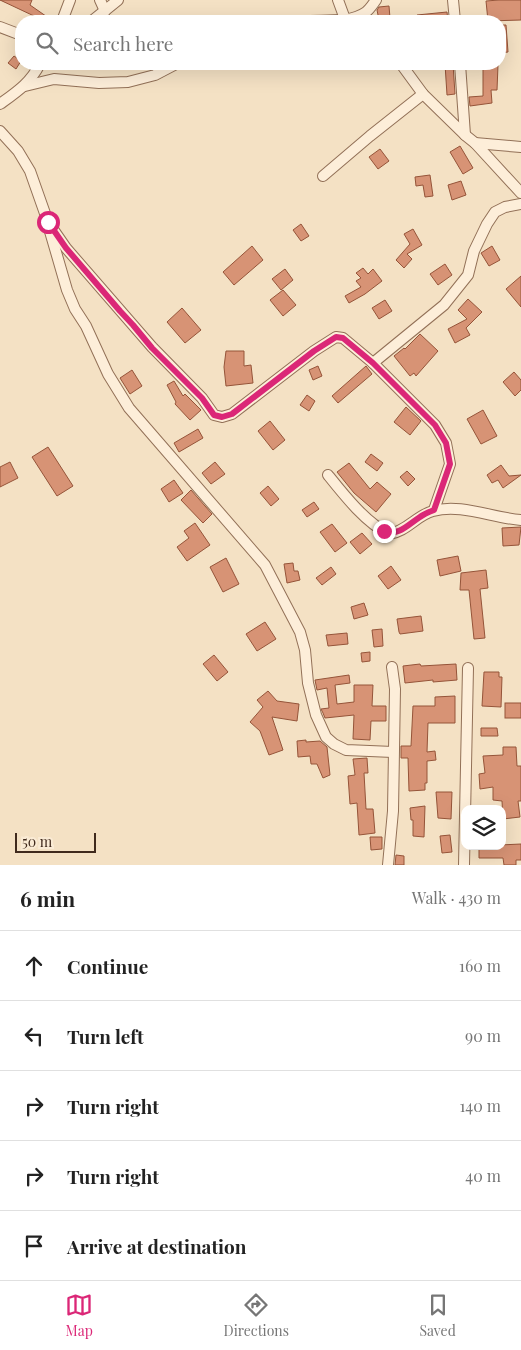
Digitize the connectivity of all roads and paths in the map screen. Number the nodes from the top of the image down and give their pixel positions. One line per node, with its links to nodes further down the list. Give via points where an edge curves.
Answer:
1 (70, 0): 8 (street)
2 (100, 0): 7 (street)
3 (118, 0): 7 (street)
4 (338, 0): 10 (street)
5 (376, 0): 11 (street)
6 (453, 0): 12 (street)
7 (105, 11): 9 (street)
8 (63, 15)
9 (100, 15)
10 (344, 15)
11 (364, 15)
12 (454, 15)
13 (0, 27): 14 (street)
14 (15, 33)
15 (36, 70): 19 (street)
16 (165, 70): 19 (street, via 128,82 99,84 54,79)
17 (405, 70): 20 (street)
18 (460, 70): 23 (street)
19 (25, 86): 21 (street)
20 (423, 94): 23 (street); 26 (street)
21 (0, 104)
22 (0, 131): 29 (street, via 30,171)
23 (465, 136): 24 (street)
24 (475, 143): 25 (street); 27 (street)
25 (521, 147)
26 (323, 176)
27 (521, 193)
28 (521, 204): 30 (street, via 495,212 474,251 468,275 444,304)
29 (48, 222): 30 (street, via 120,311 214,415 232,414 336,337 349,342); 36 (street, via 75,309 129,408 265,565 300,632 308,683 316,715 326,737 346,750)
30 (373, 363): 32 (street, via 435,425 446,443 450,464)
31 (328, 475): 32 (street, via 362,512 389,534)
32 (434, 510): 33 (street, via 468,510)
33 (521, 520)
34 (392, 667): 36 (street, via 395,689)
35 (468, 668): 38 (street)
36 (393, 752): 37 (street, via 393,811)
37 (388, 865)
38 (464, 865)

